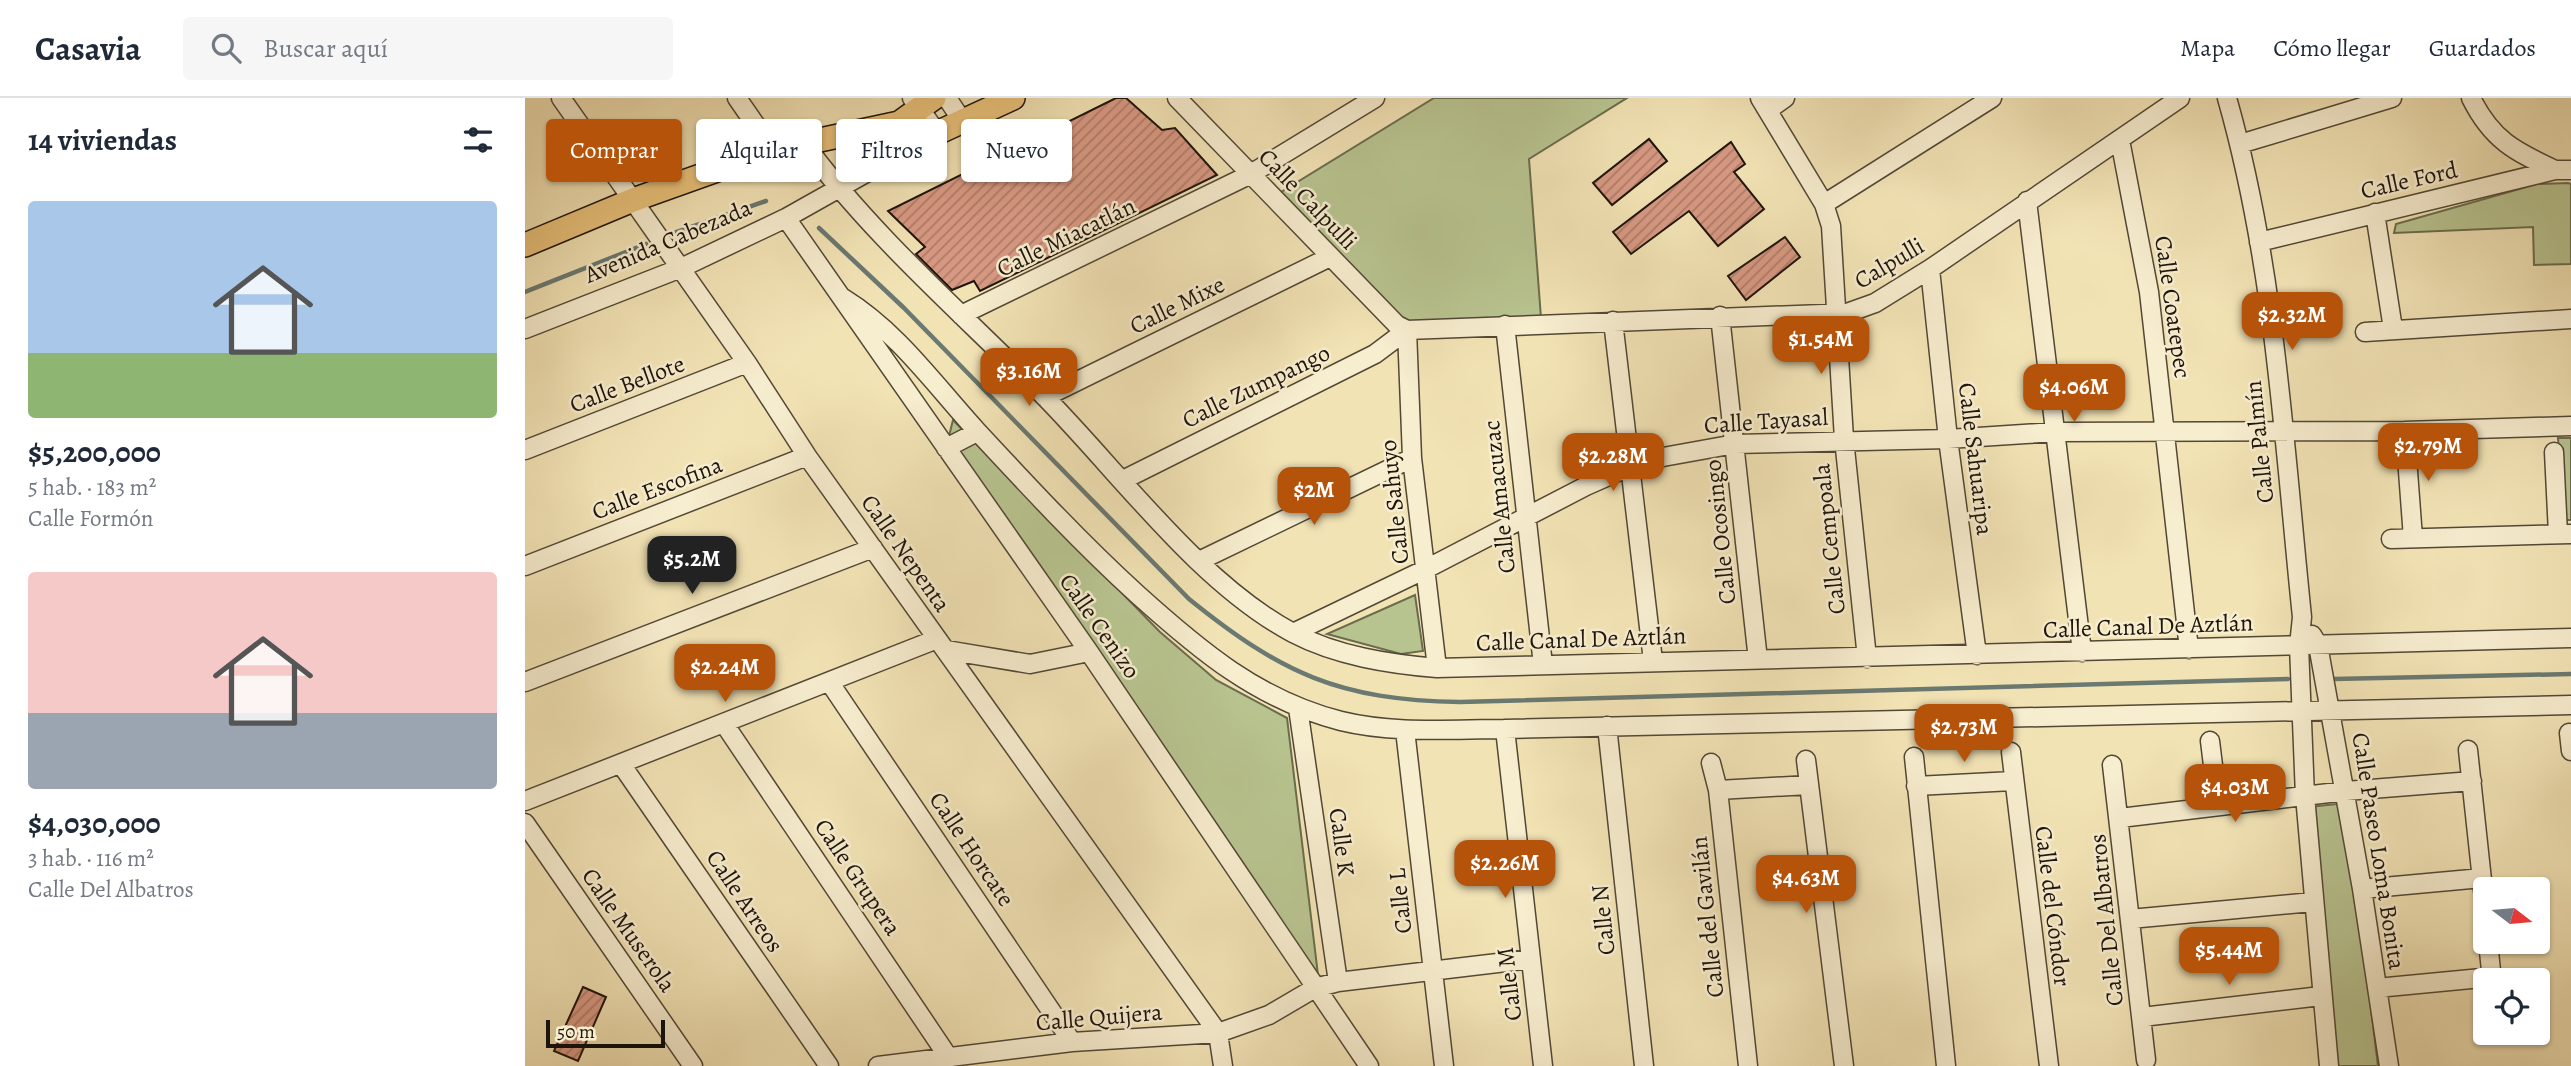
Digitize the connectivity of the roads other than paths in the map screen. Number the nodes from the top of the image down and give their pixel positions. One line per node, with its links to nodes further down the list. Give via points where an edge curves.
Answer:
1 (561, 98): 28 (street, Calle Nepenta)
2 (737, 98): 15 (street)
3 (947, 98): 18 (street)
4 (1013, 98): 19 (main road, Avenida Cabezada)
5 (1177, 98): 24 (street, Calle Calpulli)
6 (1375, 98): 24 (street, Calle Miacatlán)
7 (1786, 98): 14 (street)
8 (1992, 98): 30 (street)
9 (2180, 98): 20 (street, Calpulli)
10 (2227, 98): 21 (street, Calle Palmín)
11 (2392, 98): 21 (street)
12 (2471, 98): 23 (street, via 2482,120 2503,143)
13 (922, 101): 16 (main road); 17 (street)
14 (1764, 104): 30 (street, Calle Cempoala)
15 (752, 119)
16 (904, 119)
17 (930, 119)
18 (961, 119)
19 (969, 119)
20 (2120, 140): 29 (street, Calpulli); 52 (street, Calle Coatepec, via 2146,270)
21 (2240, 145): 33 (street, Calle Palmín)
22 (822, 168): 27 (street, Calle Canal De Aztlán)
23 (2563, 170): 31 (street, Calle Ford)
24 (1249, 174): 35 (street, Calle Calpulli); 39 (street, Calle Miacatlán)
25 (696, 178): 28 (main road, Avenida Cabezada)
26 (852, 182): 27 (street, Avenida Cabezada)
27 (838, 190): 32 (street, Avenida Cabezada); 39 (street, Calle Canal De Aztlán)
28 (633, 200): 34 (main road, Avenida Cabezada); 36 (street, Calle Nepenta)
29 (2027, 201): 37 (street, Calpulli); 56 (street)
30 (1825, 204): 40 (street, Calle Cempoala, via 1831,226)
31 (2375, 212): 33 (street, Calle Ford); 46 (street)
32 (786, 218): 36 (street, Avenida Cabezada); 38 (street, Calle Cenizo)
33 (2259, 242): 54 (street, Calle Palmín)
34 (525, 245)
35 (1330, 257): 47 (street, Calle Calpulli); 50 (street, Calle Mixe)
36 (681, 268): 45 (street, Avenida Cabezada); 49 (street, Calle Nepenta)
37 (1930, 269): 40 (street, Calpulli, via 1867,307); 58 (street, Calle Sahuaripa)
38 (843, 298): 55 (street, via 893,334); 60 (street, Calle Cenizo)
39 (961, 315): 50 (street, Calle Canal De Aztlán)
40 (1836, 315): 41 (street, Calpulli); 57 (street, Calle Cempoala)
41 (1720, 316): 43 (street, Calpulli); 59 (street, Calle Ocosingo)
42 (2571, 319): 46 (street)
43 (1613, 321): 44 (street, Calpulli); 65 (street)
44 (1505, 325): 47 (street, Calpulli); 67 (street, Calle Amacuzac)
45 (525, 329)
46 (2393, 329): 48 (street)
47 (1407, 330): 64 (street, Calle Sahuyo); 66 (street, Calle Zumpango, via 1375,354)
48 (2365, 332)
49 (747, 363): 61 (street, Calle Bellote); 63 (street, Calle Nepenta)
50 (1045, 397): 66 (street, Calle Canal De Aztlán)
51 (2571, 426): 53 (street, Calle Tayasal)
52 (2164, 430): 54 (street, Calle Tayasal); 56 (street, Calle Tayasal); 81 (street, Calle Coatepec)
53 (2405, 430): 54 (street, Calle Tayasal); 69 (street)
54 (2283, 431): 75 (street, Calle Palmín)
55 (977, 432): 60 (street); 93 (street, via 1098,558 1191,642 1241,680)
56 (2055, 432): 58 (street, Calle Tayasal); 83 (street)
57 (1844, 439): 58 (street, Calle Tayasal); 59 (street, Calle Tayasal); 85 (street, Calle Cempoala)
58 (1948, 439): 84 (street, Calle Sahuaripa)
59 (1735, 444): 65 (street, Calle Tayasal); 86 (street, Calle Ocosingo)
60 (946, 448): 82 (street, Calle Cenizo)
61 (525, 450)
62 (2554, 452): 68 (street)
63 (807, 456): 71 (street, Calle Nepenta); 73 (street, Calle Escofina)
64 (1412, 458): 72 (street); 74 (street, Calle Sahuyo)
65 (1629, 467): 67 (street, Calle Tayasal); 87 (street)
66 (1122, 480): 72 (street, Calle Canal De Aztlán)
67 (1526, 518): 74 (street, Calle Tayasal); 88 (street, Calle Amacuzac)
68 (2564, 534): 69 (street)
69 (2413, 538): 70 (street)
70 (2391, 539)
71 (873, 548): 78 (street, Calle Nepenta); 90 (street)
72 (1199, 561): 76 (street, Calle Canal De Aztlán)
73 (525, 566)
74 (1426, 569): 76 (street, Calle Tayasal); 89 (street, Calle Sahuyo)
75 (2302, 617): 79 (street, Calle Palmín); 80 (street, Calle Palmín)
76 (1293, 633): 89 (street, Calle Canal De Aztlán, via 1373,660)
77 (2571, 638): 79 (street, Calle Canal De Aztlán)
78 (942, 645): 82 (street, via 992,660 1030,664); 91 (street); 134 (street, Calle Nepenta)
79 (2318, 645): 80 (street, Calle Canal De Aztlán); 95 (street, Calle Paseo Loma Bonita)
80 (2299, 646): 81 (street, Calle Canal De Aztlán); 94 (street)
81 (2189, 649): 83 (street, Calle Canal De Aztlán)
82 (1089, 652): 130 (street, Calle Cenizo)
83 (2082, 652): 84 (street, Calle Canal De Aztlán)
84 (1977, 655): 85 (street, Calle Canal De Aztlán)
85 (1867, 658): 86 (street, Calle Canal De Aztlán)
86 (1758, 660): 87 (street, Calle Canal De Aztlán)
87 (1653, 661): 88 (street, Calle Canal De Aztlán)
88 (1543, 665): 89 (street, Calle Canal De Aztlán)
89 (1437, 668)
90 (525, 682)
91 (830, 683): 96 (street); 135 (street, Calle Horcate)
92 (2571, 705): 95 (street)
93 (1298, 708): 99 (street, via 1343,721); 129 (street, Calle K)
94 (2302, 710): 95 (street); 97 (street); 116 (street)
95 (2331, 710): 115 (street, Calle Paseo Loma Bonita)
96 (725, 725): 107 (street); 136 (street, Calle Grupera)
97 (1607, 726): 98 (street); 145 (street, Calle N)
98 (1505, 729): 99 (street); 126 (street, Calle M)
99 (1405, 730): 127 (street, Calle L)
100 (2569, 733): 103 (street)
101 (2210, 741): 118 (street)
102 (2468, 750): 111 (street)
103 (2571, 751)
104 (2011, 752): 110 (street, Calle del Cóndor)
105 (1913, 757): 113 (street)
106 (1807, 760): 112 (street)
107 (621, 764): 117 (street); 139 (street, Calle Arreos)
108 (1711, 764): 114 (street, Calle del Gavilán)
109 (2112, 765): 119 (street, Calle Del Albatros)
110 (2013, 781): 113 (street); 149 (street, Calle del Cóndor)
111 (2472, 781): 115 (street, Calle Del Albatros); 121 (street)
112 (1809, 785): 114 (street); 147 (street)
113 (1916, 786): 148 (street)
114 (1718, 790): 146 (street, Calle del Gavilán)
115 (2346, 791): 116 (street, Calle Del Albatros); 123 (street, Calle Paseo Loma Bonita)
116 (2305, 796): 118 (street, Calle Del Albatros); 124 (street)
117 (525, 801)
118 (2218, 806): 119 (street, Calle Del Albatros)
119 (2120, 818): 125 (street, Calle Del Albatros)
120 (525, 823): 138 (street, Calle Muserola)
121 (2482, 877)
122 (2473, 879): 123 (street)
123 (2362, 889): 131 (street, Calle Paseo Loma Bonita)
124 (2312, 902): 125 (street); 132 (street)
125 (2130, 919): 133 (street, Calle Del Albatros)
126 (1531, 960): 127 (street, Calle Quijera); 144 (street, Calle M)
127 (1432, 970): 129 (street, Calle Quijera); 143 (street, Calle L)
128 (2473, 980): 131 (street)
129 (1338, 982): 130 (street, Calle Quijera)
130 (1315, 988): 134 (street, Calle Quijera, via 1269,1015); 142 (street, Calle Cenizo)
131 (2377, 988): 151 (street, Calle Paseo Loma Bonita)
132 (2321, 996): 133 (street); 150 (street)
133 (2142, 1017): 137 (street, Calle Del Albatros)
134 (1218, 1033): 135 (street, Calle Quijera); 141 (street)
135 (1072, 1042): 136 (street, Calle Quijera)
136 (949, 1058): 140 (street, Calle Quijera)
137 (2146, 1060)
138 (693, 1066)
139 (829, 1066)
140 (878, 1066)
141 (1223, 1066)
142 (1369, 1066)
143 (1444, 1066)
144 (1543, 1066)
145 (1644, 1066)
146 (1748, 1066)
147 (1844, 1066)
148 (1946, 1066)
149 (2049, 1066)
150 (2329, 1066)
151 (2389, 1066)

